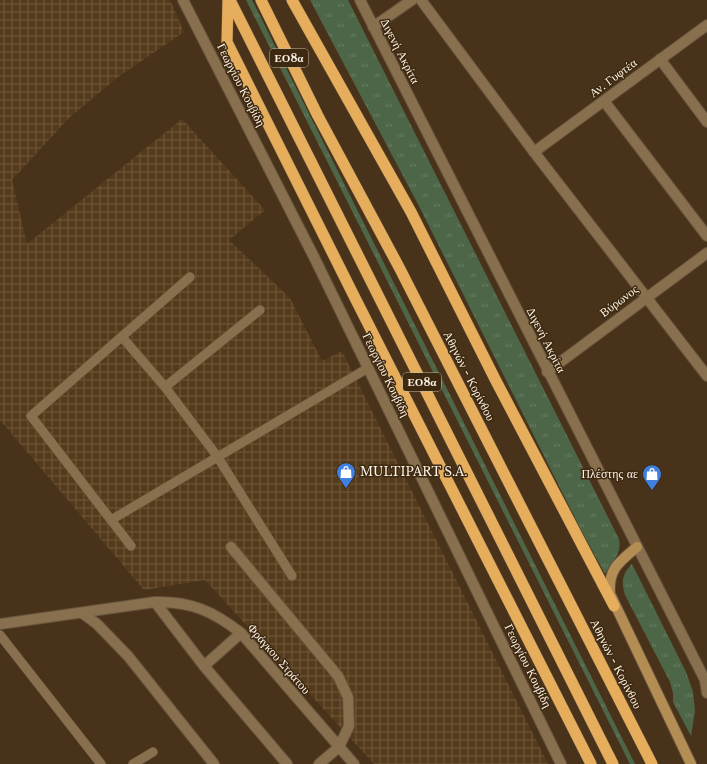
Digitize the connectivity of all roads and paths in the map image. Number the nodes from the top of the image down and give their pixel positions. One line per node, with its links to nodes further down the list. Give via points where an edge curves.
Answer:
1 (183, 0): 20 (street, Γεωργίου Κουβίδη)
2 (229, 0): 49 (highway, via 227,42); 50 (highway, ΕΟ8α)
3 (261, 0): 51 (highway, Αθηνών - Κορίνθου / ΕΟ8α, via 318,116 400,269)
4 (292, 0): 31 (highway, via 411,212)
5 (360, 0): 9 (street, Διγενή Ακρίτα)
6 (412, 0): 9 (street)
7 (421, 0): 13 (street)
8 (707, 25): 10 (street, Αν. Γυφτέα)
9 (374, 27): 21 (street, Διγενή Ακρίτα)
10 (660, 59): 11 (street, Αν. Γυφτέα); 12 (street)
11 (604, 101): 13 (street, Αν. Γυφτέα); 14 (street)
12 (707, 122)
13 (534, 152): 17 (street)
14 (707, 236)
15 (707, 253): 17 (street, Βύρωνος)
16 (190, 277): 19 (lane)
17 (645, 298): 21 (street, Βύρωνος); 22 (street)
18 (260, 310): 23 (lane)
19 (122, 337): 23 (lane); 25 (lane, via 32,416)
20 (368, 368): 24 (lane); 48 (street, Γεωργίου Κουβίδη)
21 (547, 372): 28 (street, Διγενή Ακρίτα)
22 (707, 376)
23 (164, 387): 24 (lane)
24 (217, 456): 25 (lane); 29 (lane)
25 (111, 520): 26 (lane)
26 (131, 546)
27 (232, 547): 39 (street, via 338,676 348,697 349,726)
28 (637, 547): 31 (main road, via 618,564 609,581); 37 (street, Διγενή Ακρίτα)
29 (292, 576)
30 (155, 602): 32 (street, Φράγκου Στράτου); 34 (street, Φράγκου Στράτου, via 172,601 195,605 222,619); 36 (street)
31 (614, 606): 41 (main road)
32 (82, 613): 33 (street, Φράγκου Στράτου); 44 (street, via 97,624 128,656)
33 (0, 624)
34 (241, 633): 36 (street); 39 (street, Φράγκου Στράτου)
35 (0, 636): 42 (lane)
36 (204, 666): 45 (street)
37 (706, 679): 38 (street, Διγενή Ακρίτα)
38 (707, 693)
39 (339, 747): 46 (street); 47 (street, Φράγκου Στράτου)
40 (153, 752): 43 (lane)
41 (688, 760): 52 (main road)
42 (101, 764)
43 (133, 764)
44 (214, 764)
45 (287, 764)
46 (319, 764)
47 (354, 764)
48 (561, 764)
49 (591, 764)
50 (613, 764)
51 (652, 764)
52 (697, 764)

